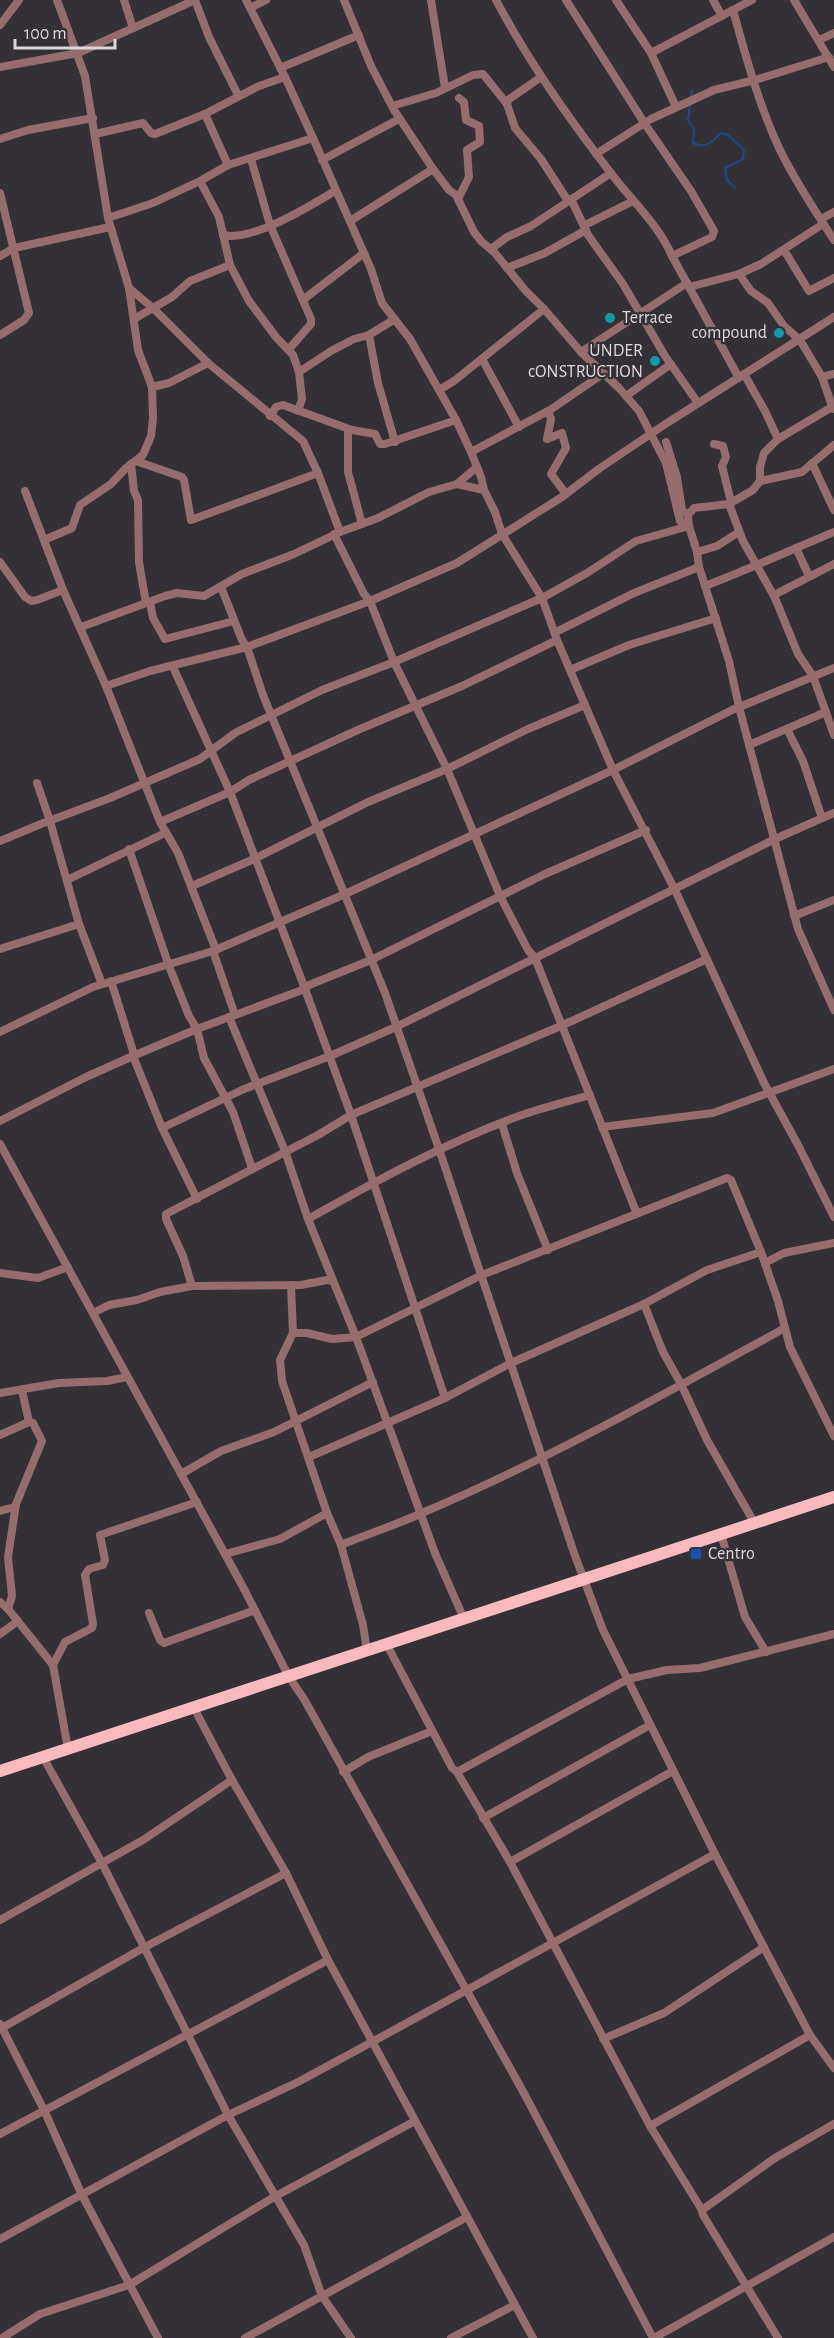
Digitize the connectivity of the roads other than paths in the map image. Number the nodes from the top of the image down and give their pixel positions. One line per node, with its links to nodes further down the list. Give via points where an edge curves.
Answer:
1 (20, 0): 16 (street)
2 (57, 0): 21 (street)
3 (124, 0): 17 (street)
4 (266, 0): 13 (street)
5 (344, 0): 19 (street)
6 (431, 0): 30 (street)
7 (496, 0): 28 (street)
8 (616, 0): 22 (street)
9 (713, 0): 15 (street)
10 (752, 0): 14 (street)
11 (794, 0): 20 (street)
12 (570, 1): 39 (street)
13 (248, 4): 26 (street)
14 (733, 10): 15 (street); 29 (street)
15 (722, 16): 22 (street)
16 (0, 25)
17 (134, 28): 21 (street); 31 (street, via 195,0)
18 (834, 33): 20 (street)
19 (359, 35): 26 (street); 34 (street)
20 (819, 40): 23 (street)
21 (78, 53): 24 (street); 37 (street)
22 (651, 53): 35 (street)
23 (829, 57): 25 (street); 29 (street)
24 (0, 67)
25 (834, 67)
26 (280, 68): 27 (street)
27 (285, 77): 31 (street); 41 (street)
28 (541, 77): 33 (street); 43 (street)
29 (755, 80): 35 (street, via 714,90); 58 (street, via 779,148)
30 (445, 88): 33 (street, via 483,74); 34 (street)
31 (238, 95): 36 (street)
32 (459, 98): 52 (street, via 464,102 466,120 479,126 480,142 467,150 469,177)
33 (507, 104): 53 (street, via 516,128)
34 (392, 106): 38 (street)
35 (676, 107): 39 (street)
36 (205, 114): 40 (street, via 155,134 143,123); 46 (street)
37 (93, 118): 40 (street); 42 (street, via 28,129)
38 (399, 119): 45 (street); 47 (street)
39 (645, 124): 43 (street); 69 (street, via 714,231 712,237)
40 (95, 134): 59 (street)
41 (313, 138): 44 (street); 45 (street)
42 (0, 139)
43 (596, 154): 48 (street)
44 (251, 159): 46 (street); 60 (street)
45 (322, 160): 50 (street)
46 (228, 165): 49 (street)
47 (433, 169): 52 (street); 57 (street)
48 (610, 173): 53 (street); 54 (street)
49 (200, 181): 59 (street); 62 (street, via 216,209)
50 (335, 190): 57 (street); 60 (street)
51 (0, 193): 56 (street)
52 (458, 199): 65 (street, via 474,232)
53 (569, 200): 61 (street); 65 (street)
54 (633, 201): 61 (street); 69 (street, via 665,240)
55 (834, 212): 58 (street)
56 (3, 216): 64 (street)
57 (350, 221): 67 (street)
58 (822, 221): 63 (street); 66 (street)
59 (109, 222): 64 (street); 75 (street)
60 (270, 225): 62 (street, via 234,237); 76 (street)
61 (585, 228): 71 (street, via 545,253); 79 (street)
62 (223, 235): 70 (street)
63 (834, 240)
64 (14, 248): 68 (street); 83 (street, via 29,313)
65 (491, 249): 71 (street)
66 (784, 250): 72 (street); 73 (street, via 809,291)
67 (364, 253): 76 (street); 82 (street, via 382,303)
68 (0, 256)
69 (672, 256): 74 (street)
70 (230, 265): 77 (street, via 190,281); 86 (street, via 249,301)
71 (507, 268): 78 (street)
72 (739, 274): 74 (street); 85 (street, via 750,291 768,303)
73 (834, 278)
74 (688, 285): 79 (street); 94 (street)
75 (129, 288): 77 (street); 81 (street)
76 (303, 299): 86 (street, via 312,322)
77 (154, 309): 81 (street); 89 (street)
78 (544, 309): 87 (street); 88 (street)
79 (642, 313): 87 (street); 90 (street)
80 (834, 317): 85 (street)
81 (134, 319): 96 (street, via 138,350)
82 (395, 319): 84 (street); 97 (street)
83 (0, 335)
84 (369, 335): 91 (street, via 330,351); 109 (street)
85 (800, 340): 94 (street); 95 (street)
86 (289, 349): 91 (street)
87 (581, 352): 92 (street)
88 (482, 359): 97 (street); 105 (street)
89 (208, 363): 96 (street, via 169,383); 103 (street)
90 (671, 364): 98 (street); 99 (street)
91 (299, 372): 101 (street, via 302,399)
92 (604, 373): 98 (street); 102 (street)
93 (834, 374): 95 (street)
94 (742, 376): 99 (street); 108 (street)
95 (822, 377): 100 (street)
96 (152, 387): 114 (street, via 153,427 147,450)
97 (439, 390): 104 (street)
98 (626, 396): 107 (street)
99 (698, 404): 107 (street)
100 (833, 408): 108 (street)
101 (298, 411): 103 (street, via 279,406); 106 (street)
102 (548, 411): 105 (street); 122 (street, via 547,439 562,433 566,448 551,474)
103 (270, 416): 117 (street, via 303,441)
104 (456, 420): 109 (street); 113 (street)
105 (519, 427): 113 (street)
106 (348, 429): 109 (street, via 375,434 380,444); 126 (street, via 348,472)
107 (652, 435): 122 (street); 127 (street, via 666,463 680,521)
108 (778, 439): 118 (street, via 761,459)
109 (395, 442)
110 (666, 442): 125 (street, via 682,510)
111 (714, 444): 123 (street, via 723,446 726,457 722,466)
112 (834, 446): 115 (street)
113 (471, 453): 116 (street)
114 (133, 462): 117 (street, via 182,477 191,520); 132 (street, via 111,484 80,505 72,528); 146 (street, via 139,562)
115 (812, 463): 118 (street, via 802,472); 124 (street)
116 (477, 467): 119 (street); 120 (street)
117 (318, 472): 130 (street)
118 (760, 481): 123 (street, via 753,490)
119 (457, 484): 120 (street); 126 (street, via 429,492)
120 (484, 490): 131 (street)
121 (26, 491): 132 (street)
122 (566, 494): 131 (street)
123 (730, 503): 125 (street, via 693,508); 128 (street)
124 (834, 510)
125 (688, 515): 127 (street)
126 (362, 524): 130 (street)
127 (689, 526): 134 (street); 144 (street, via 636,542)
128 (739, 532): 134 (street, via 717,546); 137 (street)
129 (834, 532): 133 (street)
130 (337, 533): 141 (street); 145 (street)
131 (502, 534): 144 (street); 145 (street, via 457,563)
132 (44, 540): 142 (street)
133 (796, 548): 137 (street); 139 (street)
134 (697, 552): 138 (street)
135 (0, 562): 142 (street, via 31,601)
136 (834, 564): 139 (street)
137 (758, 566): 140 (street); 143 (street)
138 (699, 567): 140 (street); 150 (street, via 634,592)
139 (809, 576): 143 (street)
140 (705, 586): 147 (street)
141 (221, 587): 146 (street, via 204,596 177,594); 148 (street)
142 (63, 590): 149 (street)
143 (774, 595): 156 (street, via 798,654)
144 (542, 598): 150 (street); 152 (street)
145 (370, 601): 151 (street); 152 (street)
146 (148, 602): 148 (street, via 165,639); 149 (street)
147 (716, 618): 155 (street, via 629,645); 160 (street)
148 (234, 621): 151 (street)
149 (81, 627): 157 (street)
150 (556, 636): 155 (street); 159 (street)
151 (247, 647): 153 (street); 162 (street)
152 (394, 662): 159 (street); 162 (street)
153 (173, 667): 157 (street); 166 (street)
154 (834, 668): 156 (street)
155 (570, 670): 158 (street)
156 (813, 676): 160 (street); 161 (street)
157 (106, 686): 171 (street)
158 (585, 705): 168 (street); 169 (street)
159 (415, 707): 167 (street); 168 (street)
160 (739, 707): 165 (street); 169 (street)
161 (826, 712): 163 (street); 164 (street)
162 (272, 714): 166 (street); 167 (street)
163 (788, 729): 165 (street); 174 (street)
164 (834, 735)
165 (749, 745): 181 (street)
166 (212, 749): 171 (street, via 200,759); 172 (street)
167 (292, 762): 172 (street); 177 (street)
168 (447, 769): 177 (street); 180 (street)
169 (613, 770): 178 (street); 180 (street)
170 (37, 783): 175 (street)
171 (144, 784): 175 (street); 176 (street)
172 (230, 792): 176 (street); 184 (street)
173 (834, 813): 174 (street)
174 (822, 818): 181 (street)
175 (50, 821): 182 (street); 185 (street)
176 (160, 822): 179 (street)
177 (318, 826): 184 (street); 188 (street)
178 (646, 830): 187 (street); 189 (street, via 545,874)
179 (165, 833): 183 (street); 186 (street)
180 (475, 833): 188 (street); 189 (street)
181 (775, 839): 187 (street); 191 (street)
182 (0, 842)
183 (129, 849): 185 (street); 199 (street)
184 (254, 859): 186 (street); 192 (street)
185 (67, 880): 193 (street)
186 (192, 886): 195 (street)
187 (675, 890): 196 (street); 197 (street)
188 (345, 894): 192 (street); 198 (street)
189 (501, 898): 196 (street); 198 (street)
190 (834, 900): 191 (street)
191 (794, 916): 202 (street)
192 (279, 923): 195 (street); 201 (street)
193 (79, 924): 194 (street); 200 (street)
194 (0, 949)
195 (214, 951): 199 (street); 203 (street)
196 (535, 958): 204 (street); 205 (street)
197 (707, 959): 204 (street); 213 (street)
198 (371, 960): 201 (street); 205 (street)
199 (169, 966): 200 (street); 206 (street)
200 (106, 983): 207 (street); 208 (street)
201 (305, 989): 203 (street); 209 (street)
202 (834, 1010)
203 (232, 1016): 206 (street); 211 (street)
204 (563, 1024): 212 (street); 214 (street)
205 (396, 1027): 209 (street); 212 (street)
206 (197, 1029): 208 (street); 215 (street, via 208,1068)
207 (0, 1032)
208 (133, 1056): 217 (street); 220 (street)
209 (330, 1056): 211 (street); 216 (street)
210 (834, 1069): 213 (street)
211 (257, 1085): 215 (street); 223 (street)
212 (418, 1088): 216 (street); 222 (street)
213 (771, 1092): 219 (street, via 713,1113); 228 (street)
214 (590, 1095): 218 (street); 219 (street)
215 (225, 1097): 220 (street); 224 (street)
216 (351, 1115): 223 (street); 225 (street)
217 (0, 1121)
218 (502, 1124): 222 (street); 231 (street)
219 (602, 1127): 227 (street)
220 (162, 1128): 226 (street)
221 (0, 1144): 234 (street)
222 (439, 1149): 225 (street); 236 (street)
223 (285, 1151): 224 (street); 229 (street)
224 (252, 1168): 226 (street)
225 (374, 1182): 229 (street); 241 (street)
226 (197, 1198): 239 (street, via 166,1216)
227 (637, 1214): 231 (street); 232 (street, via 728,1178)
228 (834, 1217)
229 (308, 1219): 237 (street)
230 (834, 1244): 233 (street, via 784,1254)
231 (548, 1250): 236 (street)
232 (761, 1252): 233 (street); 240 (street, via 707,1270)
233 (765, 1263): 243 (street)
234 (68, 1267): 235 (street, via 38,1278); 242 (street)
235 (0, 1273)
236 (482, 1275): 241 (street); 246 (street)
237 (332, 1281): 238 (street); 245 (street)
238 (291, 1285): 239 (street); 244 (street)
239 (192, 1286): 242 (street, via 109,1305)
240 (644, 1304): 246 (street); 249 (street)
241 (416, 1309): 245 (street); 252 (street)
242 (93, 1313): 247 (street)
243 (785, 1328): 249 (street); 257 (street, via 798,1368)
244 (293, 1334): 245 (street, via 332,1339); 253 (street, via 280,1360 280,1370)
245 (356, 1336): 248 (street)
246 (511, 1363): 252 (street); 258 (street)
247 (127, 1377): 250 (street); 260 (street)
248 (373, 1382): 253 (street); 255 (street)
249 (681, 1384): 258 (street); 267 (street, via 707,1440)
250 (22, 1390): 251 (street); 254 (street)
251 (0, 1393)
252 (446, 1398): 255 (street)
253 (295, 1420): 259 (street); 260 (street, via 221,1451)
254 (29, 1422): 256 (street); 263 (street, via 42,1441)
255 (388, 1424): 259 (street); 266 (street)
256 (0, 1435)
257 (834, 1436)
258 (542, 1456): 266 (street); 271 (street)
259 (309, 1457): 265 (street)
260 (181, 1474): 262 (street)
261 (834, 1497): 267 (highway)
262 (197, 1502): 270 (street); 283 (street, via 100,1535 105,1560 85,1575 92,1628 65,1642)
263 (15, 1507): 264 (street); 273 (street, via 8,1557 12,1596)
264 (0, 1511)
265 (327, 1513): 269 (street); 270 (street, via 280,1539)
266 (422, 1514): 269 (street); 276 (street)
267 (755, 1524): 268 (highway)
268 (722, 1534): 271 (highway); 282 (street, via 745,1617)
269 (341, 1545): 281 (street)
270 (225, 1554): 274 (street)
271 (584, 1580): 276 (highway); 285 (street)
272 (0, 1602): 273 (street)
273 (8, 1609): 277 (street)
274 (255, 1610): 275 (street, via 164,1643); 284 (street)
275 (149, 1613)
276 (464, 1620): 280 (highway)
277 (18, 1621): 278 (street); 283 (street)
278 (0, 1634)
279 (834, 1634): 282 (street)
280 (387, 1645): 281 (highway); 288 (street)
281 (367, 1651): 284 (highway)
282 (766, 1652): 285 (street, via 700,1668)
283 (53, 1665): 289 (street)
284 (289, 1677): 286 (highway); 293 (street)
285 (627, 1679): 287 (street); 294 (street)
286 (194, 1708): 289 (highway); 295 (street)
287 (650, 1725): 292 (street); 296 (street)
288 (432, 1731): 293 (street, via 368,1757); 294 (street)
289 (68, 1749): 290 (highway)
290 (43, 1757): 291 (highway); 298 (street)
291 (0, 1771)
292 (673, 1771): 297 (street); 299 (street)
293 (343, 1772): 306 (street)
294 (456, 1772): 296 (street)
295 (232, 1780): 298 (street); 300 (street)
296 (483, 1818): 299 (street)
297 (715, 1854): 302 (street); 304 (street)
298 (102, 1863): 301 (street); 303 (street)
299 (510, 1863): 302 (street)
300 (286, 1873): 303 (street); 305 (street)
301 (0, 1920)
302 (553, 1944): 306 (street); 310 (street)
303 (145, 1947): 307 (street); 308 (street)
304 (764, 1947): 309 (street); 310 (street, via 664,2013)
305 (328, 1960): 308 (street); 311 (street)
306 (465, 1991): 311 (street); 335 (street, via 525,2095)
307 (1, 2027): 313 (street)
308 (187, 2035): 313 (street); 314 (street)
309 (810, 2035): 312 (street); 317 (street)
310 (603, 2039): 317 (street)
311 (372, 2042): 314 (street); 315 (street)
312 (834, 2068)
313 (44, 2110): 318 (street); 319 (street)
314 (228, 2115): 319 (street); 320 (street)
315 (415, 2121): 320 (street); 322 (street)
316 (834, 2124): 321 (street, via 775,2158)
317 (650, 2126): 321 (street)
318 (0, 2134)
319 (82, 2195): 324 (street); 325 (street)
320 (274, 2197): 325 (street); 327 (street, via 303,2245)
321 (702, 2210): 326 (street)
322 (467, 2217): 327 (street); 328 (street)
323 (834, 2237): 326 (street)
324 (0, 2239)
325 (129, 2284): 329 (street, via 40,2314); 330 (street)
326 (746, 2285): 335 (street); 336 (street)
327 (322, 2296): 331 (street); 332 (street)
328 (515, 2305): 333 (street); 334 (street)
329 (2, 2338)
330 (158, 2338)
331 (245, 2338)
332 (351, 2338)
333 (452, 2338)
334 (533, 2338)
335 (653, 2338)
336 (778, 2338)

